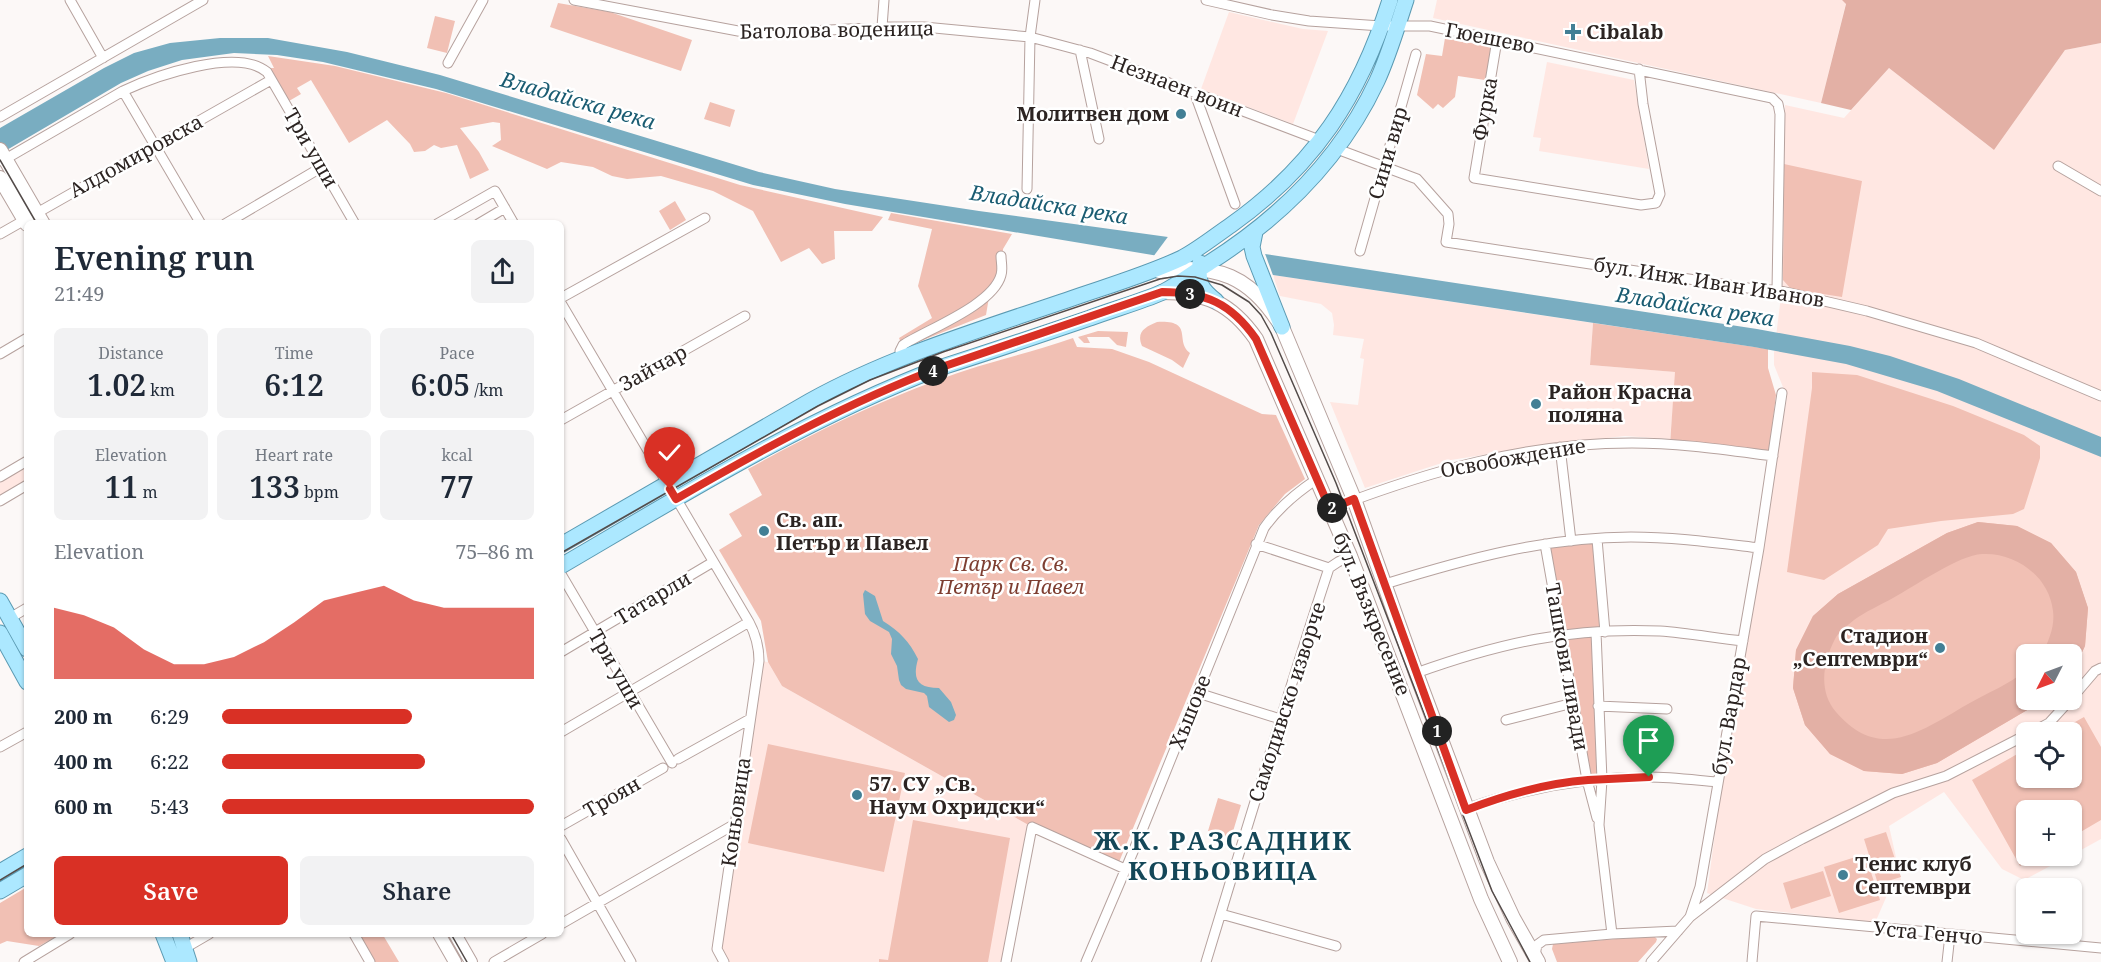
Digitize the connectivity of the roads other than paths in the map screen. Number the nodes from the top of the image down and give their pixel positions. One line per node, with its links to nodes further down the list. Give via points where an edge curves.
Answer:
1 (70, 0): 18 (street)
2 (203, 0): 18 (street)
3 (483, 0): 19 (street)
4 (574, 0): 13 (street, Батолова воденица, via 754,34)
5 (884, 0): 13 (street)
6 (1035, 0): 14 (street)
7 (1206, 0): 10 (street, Гюешево)
8 (1390, 0): 12 (main road)
9 (1406, 0): 11 (main road)
10 (1249, 5): 12 (street, Гюешево, via 1308,21)
11 (1398, 25): 12 (street, Гюешево); 15 (street, Гюешево, via 1422,25); 28 (main road, via 1374,88)
12 (1381, 26): 26 (main road, via 1355,88)
13 (882, 27): 14 (street, Батолова воденица)
14 (1030, 37): 16 (street, Незнаен воин); 34 (street)
15 (1497, 40): 20 (street, Гюешево); 20 (street, Фурка, via 1474,178 1653,205 1660,194)
16 (1080, 50): 23 (street, Незнаен воин); 25 (street)
17 (1416, 54): 30 (street, Сини вир)
18 (103, 58): 24 (street)
19 (448, 63)
20 (1639, 69): 55 (street, Гюешево, via 1772,98 1778,105)
21 (269, 76): 22 (street, via 253,64 213,64 174,72); 27 (street, Алдомировска); 32 (street, Три уши)
22 (123, 91): 27 (street); 29 (street)
23 (1195, 94): 26 (street, Незнаен воин); 36 (street)
24 (0, 117)
25 (1099, 139)
26 (1322, 141): 48 (main road, via 1286,180)
27 (155, 146): 38 (street, Алдомировска); 41 (street)
28 (1337, 149): 30 (street); 49 (main road, via 1302,189)
29 (2, 157): 38 (main road)
30 (1384, 165): 51 (street, Сини вир); 55 (street, бул. Инж. Иван Иванов, via 1417,179 1446,210 1446,242)
31 (2058, 166): 35 (street)
32 (322, 167): 42 (street); 43 (street, Три уши)
33 (0, 178): 40 (main road)
34 (1027, 189)
35 (2101, 191)
36 (1235, 204)
37 (505, 208): 44 (street, via 495,191); 45 (street); 46 (street)
38 (40, 218)
39 (705, 218): 57 (street)
40 (25, 220)
41 (199, 220)
42 (232, 220)
43 (353, 220)
44 (444, 220)
45 (485, 220)
46 (512, 220)
47 (24, 223): 50 (street, Алдомировска)
48 (1222, 231): 53 (main road, via 1207,250); 54 (main road, via 1184,257)
49 (1255, 232): 53 (main road); 61 (main road, via 1254,256)
50 (0, 234)
51 (1360, 251)
52 (1000, 256): 64 (street, via 1002,272 991,291 903,345)
53 (1200, 269): 54 (main road, бул. Възкресение); 56 (main road); 58 (main road, via 1200,283); 61 (main road, бул. Възкресение, via 1216,270 1242,282)
54 (1148, 272): 64 (main road)
55 (1777, 290): 67 (street, бул. Инж. Иван Иванов, via 1867,310 1976,344)
56 (1162, 292): 58 (main road, бул. Възкресение); 76 (main road, via 908,380 811,424)
57 (564, 298)
58 (1216, 301): 73 (main road, бул. Възкресение, via 1238,316 1256,339)
59 (564, 305): 65 (street, Коньовица)
60 (746, 316): 65 (street, Зайчар)
61 (1282, 327): 77 (main road, бул. Възкресение)
62 (24, 340): 63 (street)
63 (0, 354)
64 (902, 358): 74 (main road, via 848,376)
65 (613, 391): 68 (street, Зайчар); 74 (street, Коньовица)
66 (1782, 393): 70 (street, бул. Вардар)
67 (2101, 396)
68 (564, 418)
69 (1560, 447): 70 (street, Освобождение, via 1670,444); 77 (street, Освобождение, via 1435,471); 81 (street)
70 (1773, 456): 85 (street, бул. Вардар)
71 (24, 463): 72 (street)
72 (0, 477)
73 (1317, 479): 79 (main road, бул. Възкресение); 83 (street, Хъшове, via 1277,511)
74 (667, 484): 76 (street, Коньовица); 82 (main road)
75 (24, 487): 78 (street)
76 (676, 499): 87 (street, Коньовица); 88 (main road)
77 (1354, 499): 79 (street, Освобождение); 91 (main road, бул. Възкресение)
78 (0, 501)
79 (1330, 509): 86 (main road, бул. Възкресение)
80 (1596, 539): 81 (street); 85 (street, via 1674,538); 96 (street, Ташкови ливади)
81 (1571, 541): 84 (street)
82 (564, 543)
83 (1256, 544): 89 (street); 108 (street, Хъшове)
84 (1545, 544): 91 (street, via 1463,560); 99 (street, Ташкови ливади)
85 (1759, 548): 100 (street, бул. Вардар)
86 (1350, 556): 89 (street); 163 (main road, бул. Възкресение, via 1481,899)
87 (713, 562): 95 (street, Коньовица); 98 (street, Татарли)
88 (564, 564)
89 (1329, 568): 114 (street, Самодивско изворче)
90 (564, 579): 98 (street, Три уши)
91 (1385, 584): 104 (main road, бул. Възкресение)
92 (0, 601): 94 (main road)
93 (24, 610): 94 (street)
94 (10, 618): 101 (main road)
95 (749, 622): 107 (street); 113 (street, Коньовица, via 759,648)
96 (1601, 632): 99 (street); 100 (street, via 1660,631); 110 (street, Ташкови ливади)
97 (0, 633): 105 (main road)
98 (596, 633): 102 (street, Татарли); 107 (street, Три уши)
99 (1561, 634): 104 (street, via 1466,655); 109 (street, Ташкови ливади)
100 (1743, 641): 124 (street, бул. Вардар)
101 (24, 644)
102 (564, 650)
103 (2101, 668): 106 (street)
104 (1416, 673): 125 (main road, бул. Възкресение)
105 (24, 677)
106 (2082, 686)
107 (629, 692): 117 (street); 121 (street, Три уши)
108 (1198, 693): 114 (street); 131 (street, Хъшове)
109 (1573, 703): 115 (street); 122 (street, Ташкови ливади)
110 (1598, 706): 111 (street); 123 (street, Ташкови ливади)
111 (1667, 710)
112 (2061, 710): 116 (street)
113 (750, 718): 121 (street, Троян); 127 (street, Коньовица)
114 (1280, 719): 136 (street, Самодивско изворче)
115 (1506, 720)
116 (2050, 722)
117 (564, 730)
118 (24, 734): 120 (street)
119 (2016, 740): 137 (street, via 1947,776 1893,793 1802,839 1756,866)
120 (0, 747)
121 (671, 763): 126 (street, Троян)
122 (1587, 780): 123 (street); 125 (street, via 1501,797); 128 (street, Ташкови ливади)
123 (1602, 780): 124 (street, via 1649,777); 128 (street, Ташкови ливади)
124 (1717, 782): 137 (street, бул. Вардар, via 1700,886)
125 (1466, 810): 152 (main road, бул. Възкресение, via 1500,892)
126 (564, 824)
127 (735, 824): 135 (street); 159 (street, Коньовица, via 717,949)
128 (1599, 825): 140 (street, Ташкови ливади)
129 (564, 844): 135 (street)
130 (24, 858): 132 (main road)
131 (1125, 869): 160 (street, via 1032,827); 161 (street, Хъшове)
132 (0, 872)
133 (24, 877): 134 (main road)
134 (0, 891)
135 (598, 903): 138 (street); 158 (street)
136 (1221, 914): 149 (street); 162 (street, Самодивско изворче)
137 (1690, 917): 139 (street, бул. Вардар)
138 (564, 922)
139 (1678, 931): 140 (street); 164 (street, бул. Вардар)
140 (1612, 934): 152 (street, via 1544,939 1535,949)
141 (1950, 935): 150 (street, Уста Генчо); 165 (street, Уста Генчо, via 1756,916); 166 (street)
142 (65, 937): 153 (street)
143 (165, 937): 151 (main road)
144 (204, 937): 151 (street)
145 (356, 937): 154 (street)
146 (441, 937): 155 (street)
147 (457, 937): 156 (street)
148 (537, 937): 157 (street)
149 (1336, 946)
150 (2101, 948)
151 (178, 954)
152 (1537, 960)
153 (24, 962)
154 (370, 962)
155 (455, 962)
156 (471, 962)
157 (494, 962)
158 (631, 962)
159 (724, 962)
160 (1006, 962)
161 (1086, 962)
162 (1206, 962)
163 (1510, 962)
164 (1651, 962)
165 (1752, 962)
166 (1947, 962)

